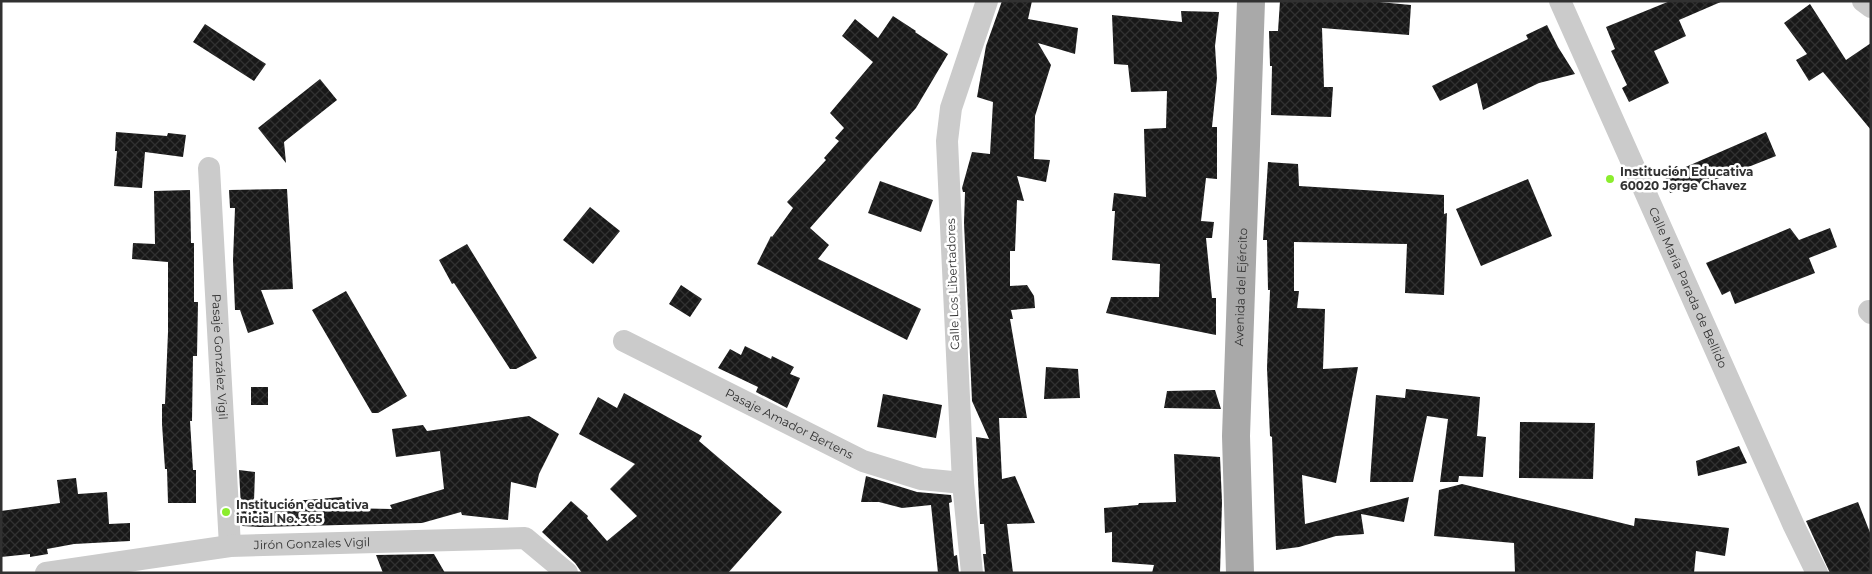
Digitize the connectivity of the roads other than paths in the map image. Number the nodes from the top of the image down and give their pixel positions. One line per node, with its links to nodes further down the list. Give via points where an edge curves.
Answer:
1 (987, 1): 8 (street, Calle Los Libertadores, via 951,108 947,141)
2 (1251, 1): 13 (main road, Avenida del Ejército, via 1236,436)
3 (1560, 1): 14 (street, Calle María Parada de Bellido)
4 (1863, 1): 5 (street)
5 (1871, 7)
6 (209, 168): 9 (street, Pasaje González Vigil)
7 (624, 341): 8 (street, Pasaje Amador Bertens, via 864,461 921,479)
8 (963, 483): 12 (street, Calle Los Libertadores)
9 (230, 546): 10 (street, Jirón Gonzales Vigil); 11 (street, Jirón Gonzales Vigil, via 525,538)
10 (46, 573)
11 (567, 573)
12 (972, 573)
13 (1240, 573)
14 (1817, 573)

